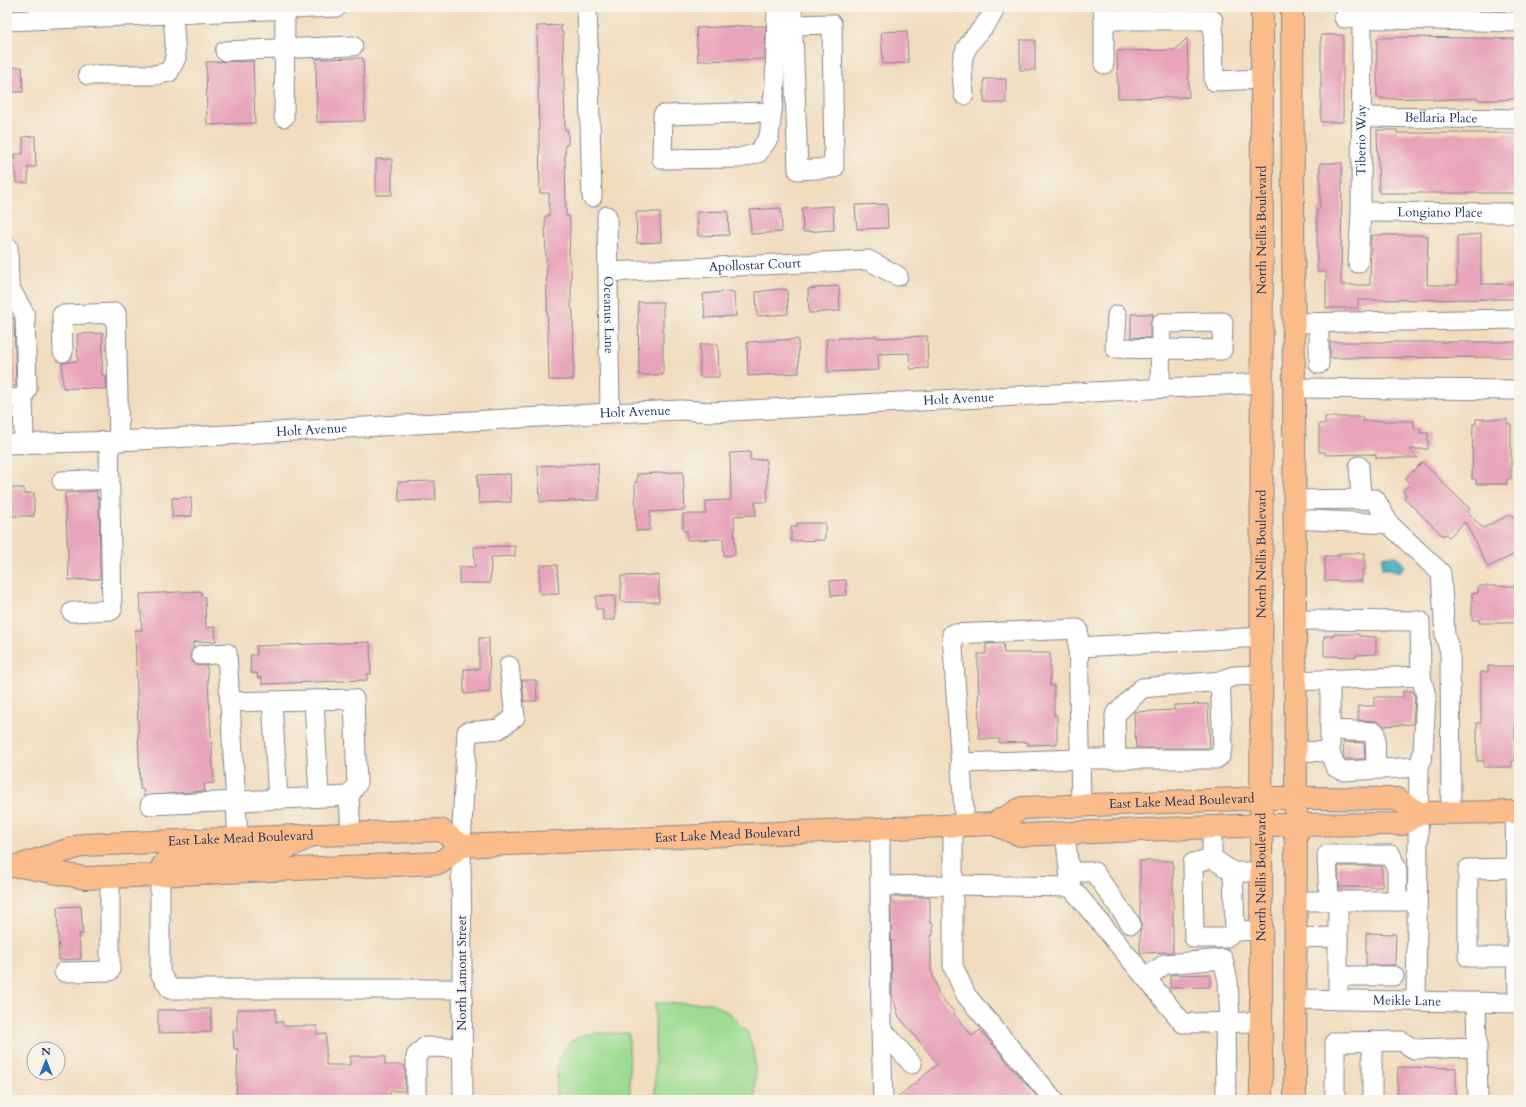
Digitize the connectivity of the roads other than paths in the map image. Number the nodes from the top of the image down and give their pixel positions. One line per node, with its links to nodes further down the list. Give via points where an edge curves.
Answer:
1 (337, 7): 7 (street)
2 (587, 7): 26 (street)
3 (777, 7): 22 (street)
4 (995, 7): 21 (street, via 993,14 974,37 964,55)
5 (1262, 7): 20 (main road, North Nellis Boulevard)
6 (1292, 7): 36 (main road)
7 (285, 9): 9 (street); 16 (street)
8 (78, 12): 9 (street); 13 (street)
9 (173, 14): 19 (street, via 176,58 169,72 155,75)
10 (1104, 14): 18 (street); 20 (street, via 1213,20 1214,81)
11 (1495, 14): 14 (street); 24 (street, Tiberio Way, via 1353,18)
12 (792, 16): 12 (street, via 798,170 834,168 832,24)
13 (7, 21)
14 (1519, 22)
15 (353, 46): 16 (street)
16 (285, 49): 17 (street); 23 (street)
17 (225, 51)
18 (1104, 64)
19 (88, 75)
20 (1262, 79): 40 (main road, North Nellis Boulevard)
21 (964, 95)
22 (772, 112): 22 (street, via 769,137 758,153 740,158 662,160 663,115)
23 (284, 117)
24 (1362, 117): 25 (street, Bellaria Place); 27 (street, Tiberio Way)
25 (1519, 119)
26 (592, 197)
27 (1361, 212): 28 (street, Longiano Place); 31 (street, Tiberio Way)
28 (1519, 213)
29 (607, 216): 32 (street, Oceanus Lane)
30 (8, 247): 44 (street, via 9,286 26,315 27,389)
31 (1358, 263)
32 (608, 272): 33 (street, Apollostar Court, via 868,260); 45 (street, Oceanus Lane)
33 (898, 276)
34 (1117, 315): 41 (street, via 1115,348 1161,350)
35 (1519, 319): 37 (street)
36 (1294, 323): 37 (street); 42 (main road)
37 (1319, 323): 39 (street)
38 (63, 352): 46 (street, via 62,315 116,313)
39 (1320, 364)
40 (1263, 383): 41 (street, Holt Avenue); 56 (main road, North Nellis Boulevard)
41 (1160, 388): 45 (street, Holt Avenue, via 720,412 681,410)
42 (1294, 388): 43 (street); 52 (main road)
43 (1519, 390)
44 (15, 398): 47 (street)
45 (610, 413): 46 (street, Holt Avenue)
46 (114, 441): 47 (street, Holt Avenue); 49 (street)
47 (16, 444)
48 (1359, 466): 51 (street)
49 (110, 479): 50 (street); 54 (street, via 112,610)
50 (62, 481)
51 (1361, 499): 52 (street); 53 (street, via 1375,499)
52 (1294, 510): 53 (street); 55 (main road)
53 (1388, 524): 86 (street, via 1441,573 1445,636 1450,651)
54 (72, 612)
55 (1295, 620): 61 (street, via 1420,621); 64 (main road)
56 (1262, 637): 57 (street); 60 (main road, North Nellis Boulevard)
57 (1079, 647): 71 (street); 73 (street, via 1078,629 952,634)
58 (201, 655): 67 (street, via 227,653)
59 (508, 666): 97 (street, North Lamont Street, via 515,717 499,729 467,732)
60 (1262, 675): 63 (street, via 1234,676); 78 (main road, North Nellis Boulevard)
61 (1421, 676): 62 (street); 74 (street, via 1426,696 1423,752)
62 (1330, 680): 64 (street); 68 (street)
63 (1220, 681): 72 (street, via 1142,688 1114,715); 72 (street, via 1223,746 1220,756 1216,759)
64 (1295, 681): 69 (main road)
65 (314, 700): 66 (street); 76 (street, via 354,699 357,784); 77 (street)
66 (272, 701): 67 (street); 80 (street)
67 (230, 702): 81 (street)
68 (1330, 730): 70 (street); 75 (street, via 1375,732)
69 (1296, 751): 70 (street); 79 (main road)
70 (1330, 752): 75 (street, via 1335,767 1344,770)
71 (1082, 759): 72 (street); 73 (street); 83 (street)
72 (1116, 759)
73 (960, 763): 90 (street)
74 (1419, 767): 75 (street); 85 (street)
75 (1376, 769)
76 (348, 796): 77 (street); 94 (street)
77 (319, 798): 80 (street)
78 (1262, 798): 79 (main road, East Lake Mead Boulevard); 83 (main road, East Lake Mead Boulevard); 89 (main road, North Nellis Boulevard)
79 (1296, 798): 85 (main road, East Lake Mead Boulevard, via 1397,799); 88 (main road)
80 (278, 799): 81 (street)
81 (236, 801): 82 (street); 96 (street)
82 (150, 805)
83 (1081, 805): 87 (main road, East Lake Mead Boulevard, via 1022,808)
84 (1517, 812): 86 (main road); 100 (street)
85 (1419, 813): 86 (main road); 88 (main road, East Lake Mead Boulevard, via 1403,824); 111 (street)
86 (1452, 813)
87 (993, 824): 90 (main road, East Lake Mead Boulevard); 93 (main road, East Lake Mead Boulevard, via 1021,835)
88 (1296, 824): 89 (main road, East Lake Mead Boulevard); 108 (main road)
89 (1263, 825): 91 (main road, East Lake Mead Boulevard); 102 (main road, North Nellis Boulevard)
90 (959, 826): 92 (main road, East Lake Mead Boulevard); 106 (street)
91 (1212, 827): 93 (main road, East Lake Mead Boulevard); 98 (street)
92 (880, 829): 97 (main road, East Lake Mead Boulevard); 107 (street)
93 (1064, 833): 105 (street)
94 (351, 834): 95 (main road, East Lake Mead Boulevard); 97 (main road, East Lake Mead Boulevard, via 441,830)
95 (313, 835): 96 (main road, East Lake Mead Boulevard); 103 (main road, via 276,854 166,862)
96 (238, 838): 99 (main road, East Lake Mead Boulevard, via 83,845)
97 (462, 846): 103 (main road, East Lake Mead Boulevard, via 440,863); 122 (street, North Lamont Street)
98 (1212, 858): 101 (street); 114 (street, via 1193,863 1194,938 1225,938)
99 (13, 866): 104 (main road, East Lake Mead Boulevard, via 85,878)
100 (1516, 868): 117 (street); 117 (street, via 1468,869 1468,957)
101 (1233, 872): 102 (street); 114 (street)
102 (1263, 872): 113 (main road, North Nellis Boulevard)
103 (160, 875): 104 (main road, East Lake Mead Boulevard); 122 (street, via 160,973 170,989)
104 (110, 877): 118 (street, via 110,971)
105 (1070, 880): 106 (street); 112 (street, via 1094,872); 121 (street)
106 (953, 885): 107 (street); 138 (street, via 953,966 966,995)
107 (880, 886): 130 (street)
108 (1296, 901): 109 (street); 116 (main road)
109 (1333, 901): 110 (street); 110 (street, via 1327,855 1380,854 1391,855 1397,870); 115 (street)
110 (1397, 901): 111 (street)
111 (1418, 901): 125 (street)
112 (1131, 924)
113 (1263, 930): 114 (street); 128 (main road, North Nellis Boulevard)
114 (1235, 931)
115 (1338, 937): 116 (street); 119 (street)
116 (1295, 938): 123 (main road)
117 (1518, 962): 127 (street)
118 (64, 972)
119 (1338, 976): 120 (street); 124 (street)
120 (1394, 976)
121 (1146, 978): 129 (street, via 1183,1023); 129 (street, via 1165,964 1223,959 1228,981)
122 (462, 989): 133 (street, North Lamont Street)
123 (1295, 999): 124 (street, Meikle Lane); 141 (main road)
124 (1338, 1000): 125 (street, Meikle Lane)
125 (1416, 1001): 126 (street, Meikle Lane)
126 (1476, 1002): 127 (street, Meikle Lane); 132 (street)
127 (1518, 1003)
128 (1262, 1022): 129 (street); 140 (main road, North Nellis Boulevard)
129 (1227, 1023): 139 (street)
130 (881, 1028): 134 (street); 137 (street)
131 (1372, 1041): 132 (street, via 1401,1041 1414,1049); 142 (street, via 1335,1042); 143 (street)
132 (1477, 1047): 144 (street)
133 (462, 1048): 135 (street, via 425,1047 416,1056); 136 (street, North Lamont Street)
134 (912, 1064)
135 (416, 1100)
136 (462, 1100)
137 (883, 1100)
138 (1054, 1100)
139 (1226, 1100)
140 (1262, 1100)
141 (1295, 1100)
142 (1335, 1100)
143 (1372, 1100)
144 (1478, 1100)

